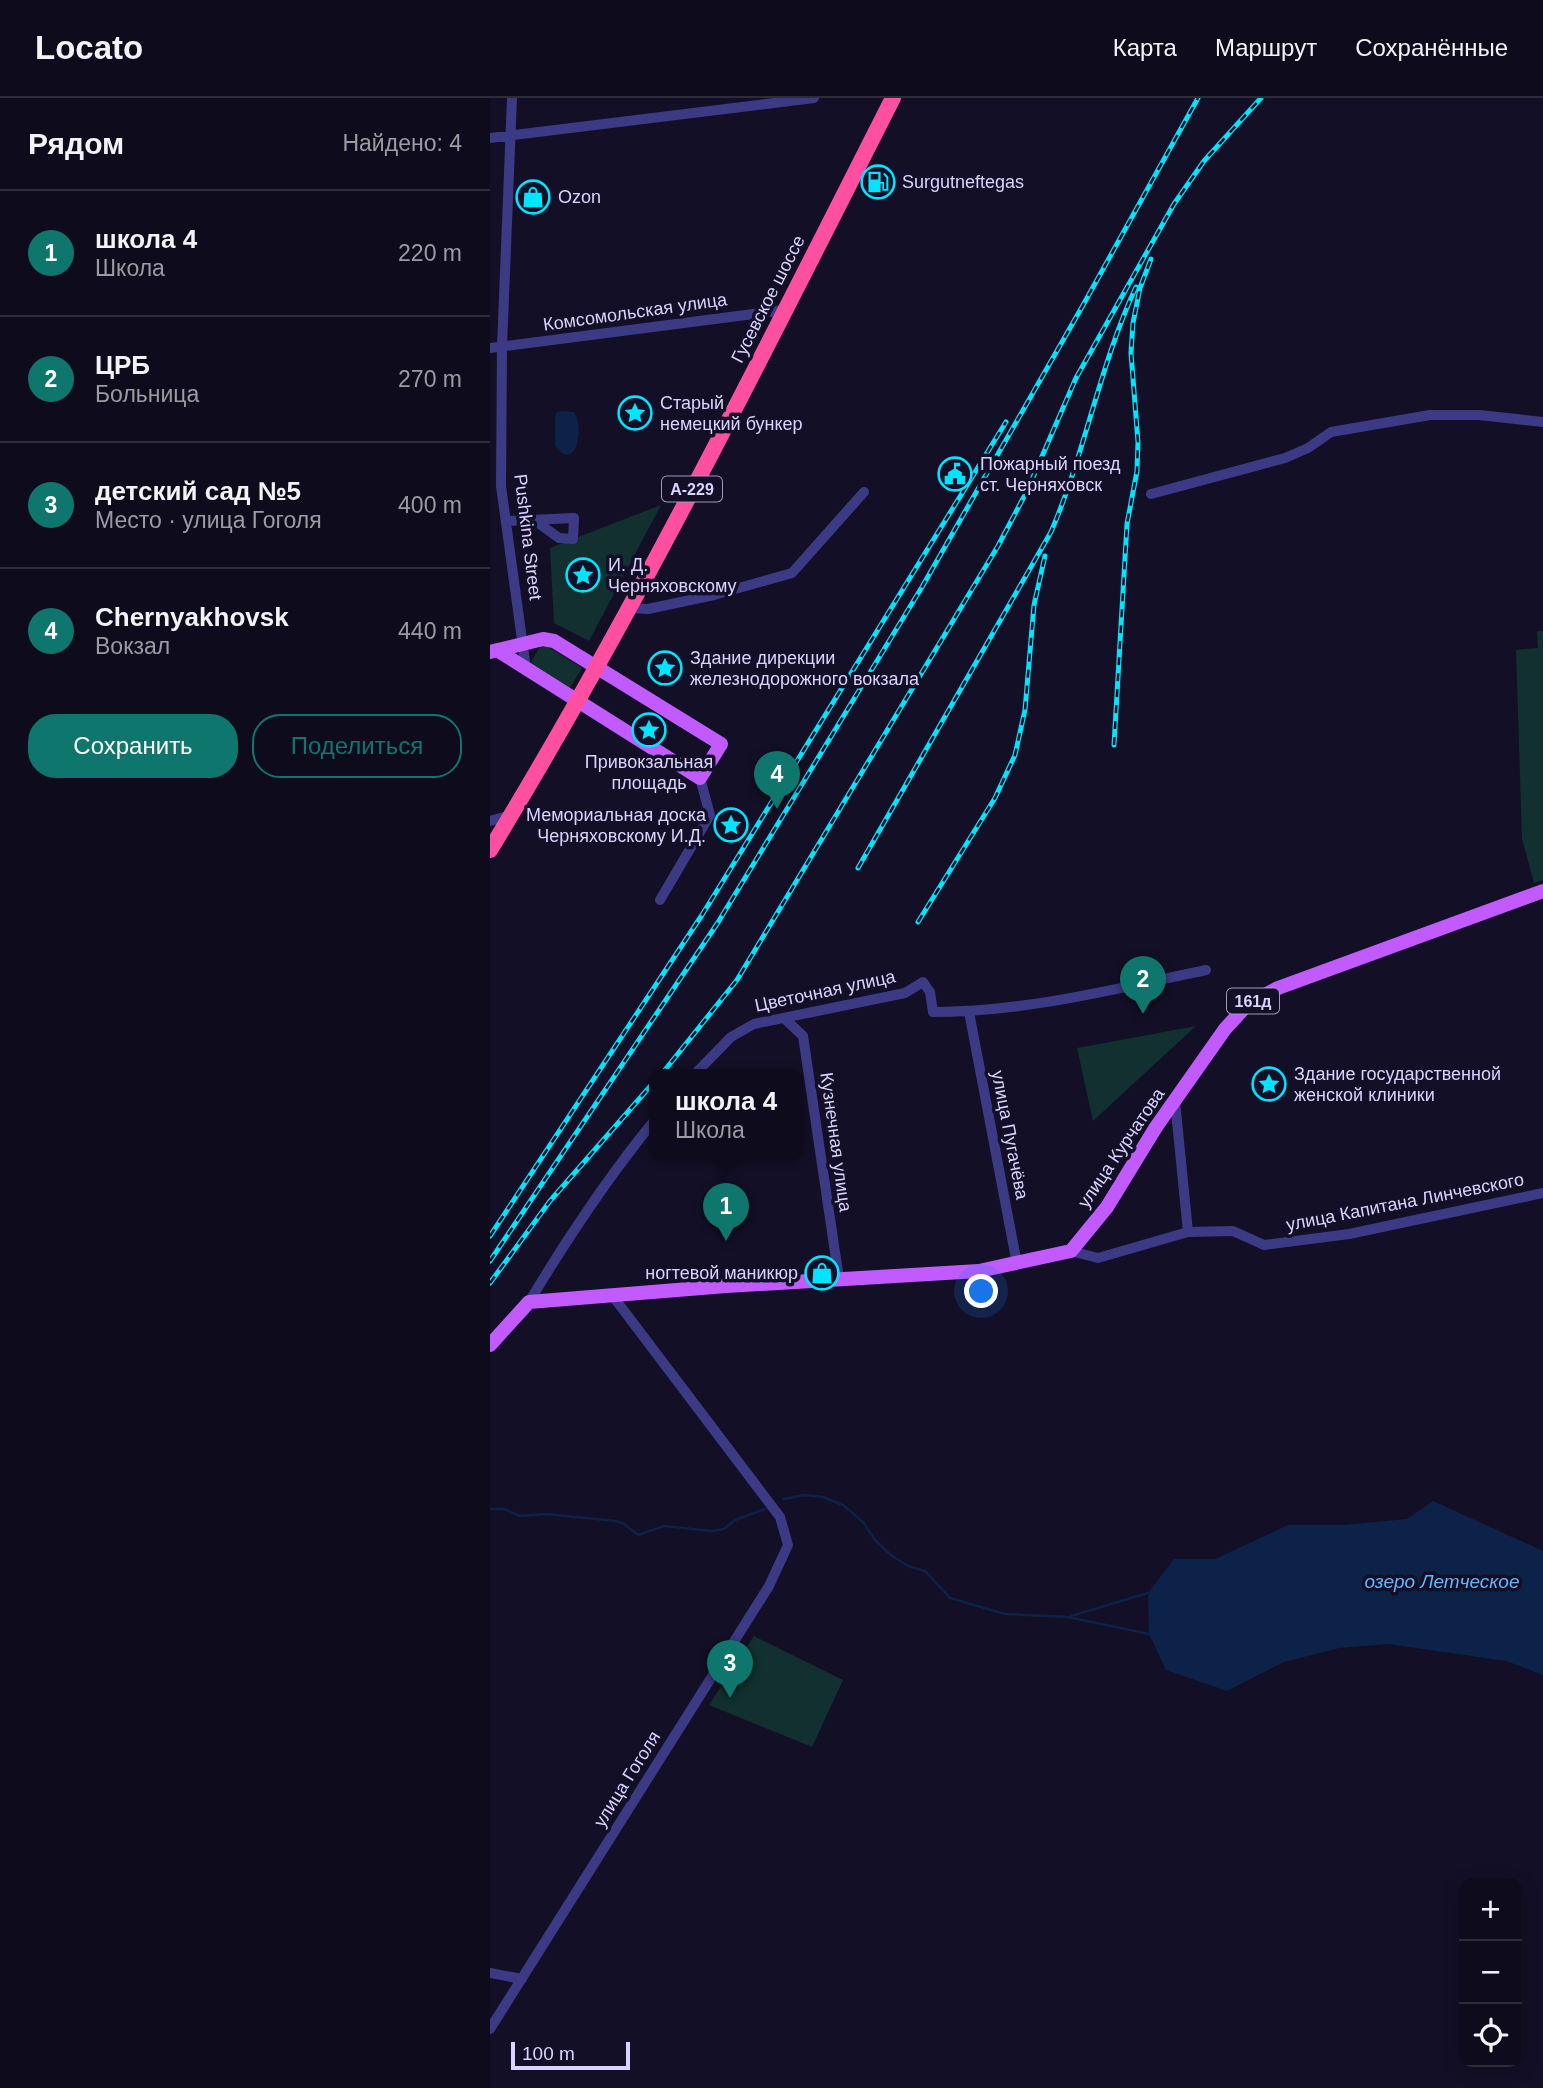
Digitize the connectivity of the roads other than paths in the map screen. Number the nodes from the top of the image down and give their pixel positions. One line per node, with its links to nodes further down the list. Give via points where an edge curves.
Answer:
1 (512, 98): 4 (street, Pushkina Street)
2 (814, 98): 4 (street)
3 (893, 98): 6 (highway, Гусевское шоссе / А-229)
4 (510, 136): 5 (street); 7 (street, Pushkina Street)
5 (490, 138)
6 (784, 310): 7 (street, Комсомольская улица); 14 (highway, Гусевское шоссе / А-229)
7 (496, 348): 9 (street, Pushkina Street)
8 (1543, 422): 11 (street, via 1430,415 1331,432 1285,458)
9 (496, 487): 13 (street, Pushkina Street)
10 (864, 492): 14 (street, via 792,573 648,609)
11 (1151, 494)
12 (534, 520): 13 (street)
13 (506, 521): 15 (street, Pushkina Street)
14 (631, 608): 17 (highway, Гусевское шоссе / А-229)
15 (524, 643): 16 (main road); 17 (main road, via 554,640); 18 (street, Pushkina Street)
16 (494, 651): 18 (main road)
17 (598, 668): 19 (highway, Гусевское шоссе / А-229); 20 (main road, via 721,744)
18 (526, 669): 19 (main road)
19 (578, 703): 20 (main road); 21 (highway, Гусевское шоссе)
20 (700, 778): 25 (street, via 710,815)
21 (512, 815): 22 (street); 23 (highway, Гусевское шоссе)
22 (490, 821)
23 (490, 850)
24 (1543, 891): 30 (main road, улица Курчатова / 161д, via 1278,988 1248,1004)
25 (660, 900)
26 (1206, 970): 27 (street, Цветочная улица, via 1053,1001)
27 (969, 1012): 28 (street, Цветочная улица, via 933,1012 923,982 905,993); 35 (street, улица Пугачёва)
28 (784, 1018): 29 (street, Цветочная улица, via 754,1024 731,1037); 36 (street, Кузнечная улица, via 803,1036)
29 (700, 1069)
30 (1175, 1101): 33 (street); 34 (main road, улица Курчатова / 161д, via 1107,1207)
31 (649, 1127): 38 (street, via 575,1225)
32 (1543, 1193): 33 (street, улица Капитана Линчевского, via 1349,1234 1264,1245 1233,1231)
33 (1188, 1232): 34 (street, улица Капитана Линчевского, via 1098,1258)
34 (1071, 1251): 35 (main road)
35 (1017, 1264): 36 (main road, via 979,1271)
36 (839, 1279): 37 (main road)
37 (612, 1295): 38 (main road); 41 (street, улица Гоголя, via 780,1517 788,1545 769,1586)
38 (529, 1302): 39 (main road)
39 (490, 1345)
40 (490, 1973): 41 (street)
41 (522, 1979): 42 (street, улица Гоголя)
42 (490, 2029)

